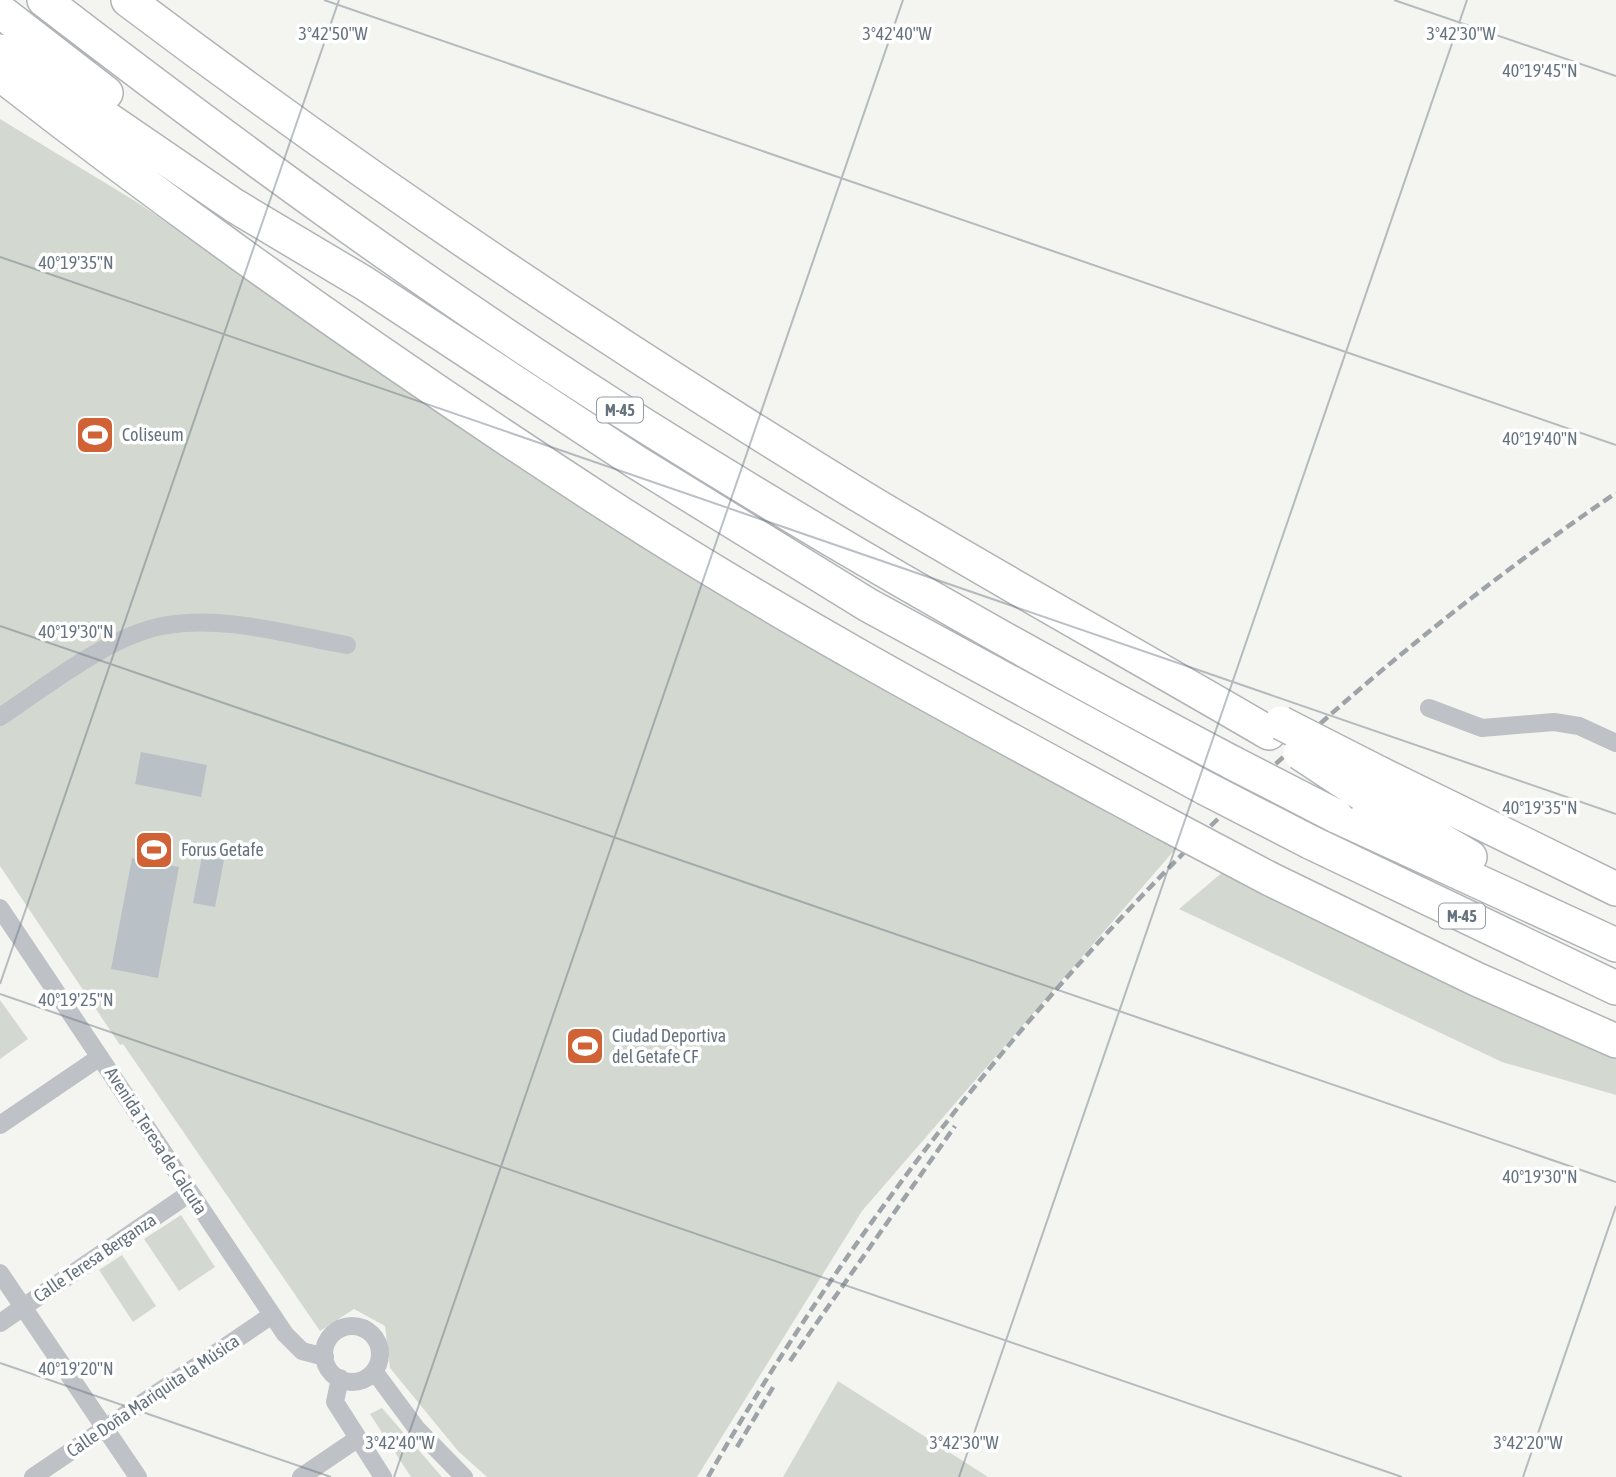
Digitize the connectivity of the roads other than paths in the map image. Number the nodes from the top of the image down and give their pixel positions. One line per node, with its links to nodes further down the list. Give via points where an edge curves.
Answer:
1 (44, 0): 19 (highway, M-45, bridge, via 378,248 644,426 891,576 1060,673 1336,816)
2 (128, 0): 8 (highway)
3 (165, 0): 8 (highway)
4 (0, 11): 10 (highway, M-45, via 171,144)
5 (0, 51): 10 (highway, via 61,87 235,206)
6 (0, 74): 9 (highway)
7 (0, 102): 9 (highway)
8 (341, 155): 15 (highway, bridge, via 681,385 865,499)
9 (145, 187): 21 (highway, bridge, via 610,506 845,648 1270,878 1476,979)
10 (364, 283): 20 (highway, M-45, bridge, via 636,462 868,606 1310,842)
11 (347, 646): 13 (street, via 210,623 161,626 86,660)
12 (1429, 708): 14 (street, via 1482,728 1554,722 1579,726)
13 (0, 716)
14 (1616, 743)
15 (1372, 784): 16 (highway); 18 (highway, via 1521,887)
16 (1616, 889)
17 (2, 917): 22 (street, Avenida Teresa de Calcuta)
18 (1616, 937)
19 (1616, 945)
20 (1616, 988)
21 (1616, 1041)
22 (100, 1057): 23 (street); 24 (street, Avenida Teresa de Calcuta)
23 (0, 1125)
24 (190, 1193): 26 (street, Calle Teresa Berganza); 27 (street, Avenida Teresa de Calcuta)
25 (0, 1273): 26 (street)
26 (23, 1307): 28 (street, Calle Teresa Berganza); 32 (street)
27 (272, 1315): 29 (street, Avenida Teresa de Calcuta, via 302,1351); 32 (street, Calle Doña Mariquita la Música)
28 (0, 1322)
29 (325, 1357): 30 (street, via 334,1333 360,1327 379,1345); 31 (street)
30 (374, 1371): 31 (street, via 358,1381); 38 (street, via 417,1429)
31 (340, 1378): 33 (street, via 335,1402)
32 (105, 1429): 34 (street, Calle Doña Mariquita la Música); 35 (street)
33 (357, 1438): 36 (street); 37 (street)
34 (33, 1477)
35 (138, 1477)
36 (300, 1477)
37 (383, 1477)
38 (464, 1477)

